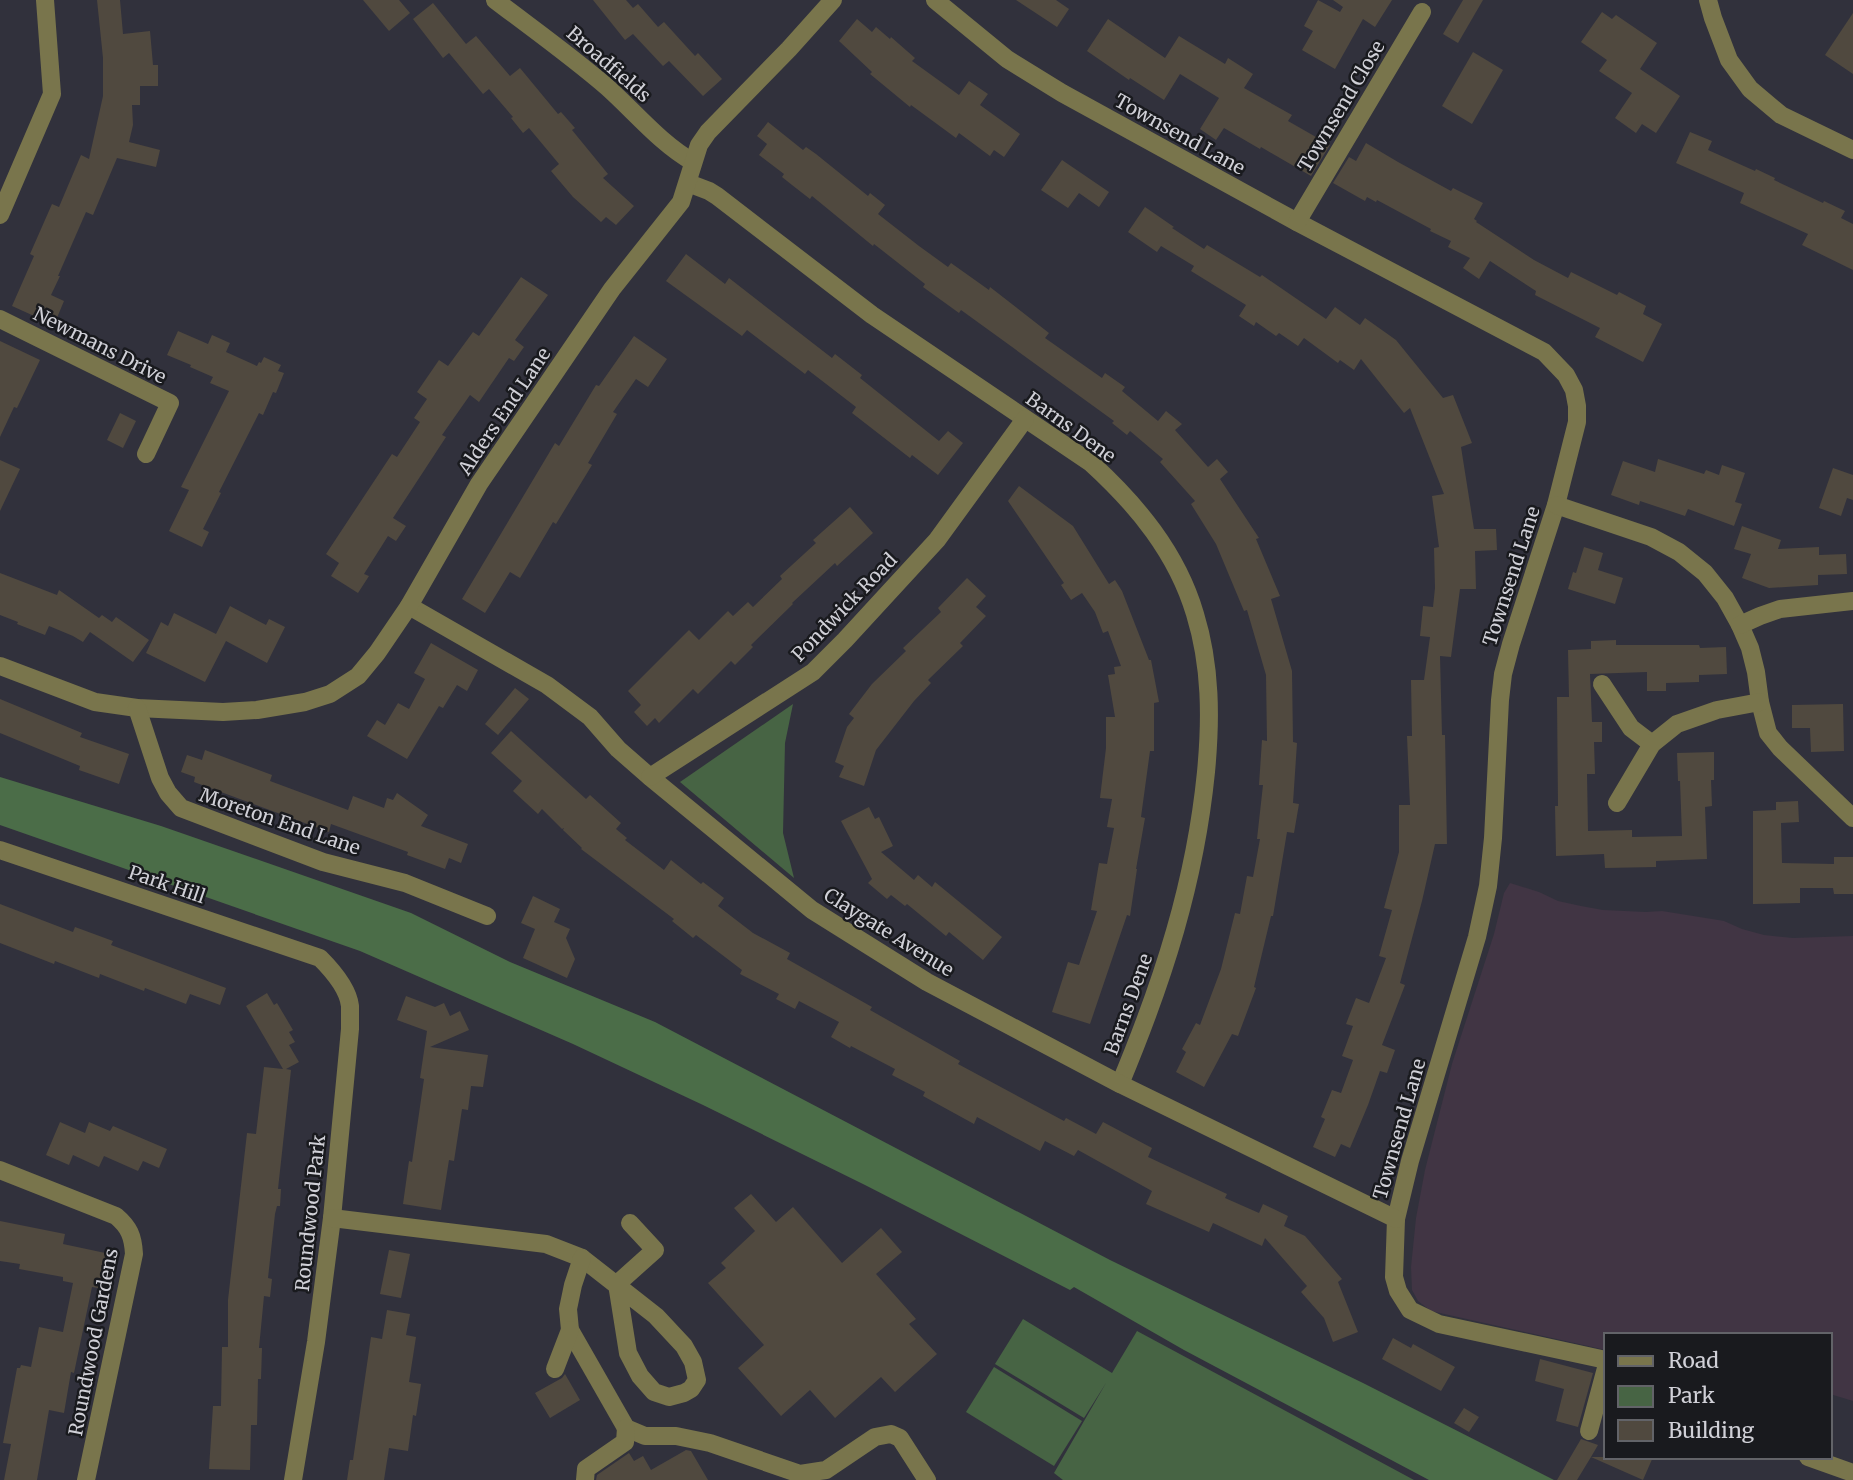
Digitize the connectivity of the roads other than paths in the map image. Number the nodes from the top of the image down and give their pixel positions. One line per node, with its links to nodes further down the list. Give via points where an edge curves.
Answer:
1 (45, 0): 10 (street, via 52,94)
2 (495, 0): 8 (street, Broadfields, via 583,66 677,153)
3 (833, 0): 8 (street, Alders End Lane, via 708,132)
4 (936, 0): 11 (street, Townsend Lane, via 1007,59 1062,93)
5 (1708, 0): 7 (street, via 1729,60 1750,89 1781,115)
6 (1422, 12): 11 (street, Townsend Close)
7 (1853, 150)
8 (693, 162): 9 (street, Alders End Lane)
9 (688, 183): 13 (street, Barns Dene, via 717,196 872,315); 17 (street, Alders End Lane, via 681,202 612,289 479,484)
10 (0, 215)
11 (1297, 222): 15 (street, Townsend Lane, via 1544,352 1556,363 1574,390 1577,422)
12 (0, 319): 14 (street, Newmans Drive, via 170,403)
13 (1025, 419): 24 (street, Pondwick Road, via 937,540 813,672); 30 (street, Barns Dene, via 1091,463 1120,489 1158,536 1195,613 1205,659 1208,750 1190,875 1175,937)
14 (146, 454)
15 (1556, 505): 18 (street, via 1651,537 1679,552 1705,573); 33 (street, Townsend Lane, via 1503,674 1493,838 1477,937)
16 (1853, 601): 18 (street, via 1780,609)
17 (409, 606): 22 (street, Alders End Lane, via 358,676 330,694 257,710); 24 (street, Claygate Avenue, via 547,685 590,717)
18 (1740, 625): 21 (street, via 1750,648)
19 (0, 666): 22 (street, via 94,702)
20 (1602, 684): 23 (street, via 1630,728)
21 (1760, 702): 23 (street, via 1677,724); 26 (street, via 1768,733 1780,748)
22 (137, 708): 28 (street, Moreton End Lane, via 160,778 181,808 323,862 405,883)
23 (1652, 744): 25 (street)
24 (650, 777): 30 (street, Claygate Avenue, via 812,910 926,982)
25 (1617, 803)
26 (1853, 818)
27 (0, 850): 29 (street, Park Hill)
28 (487, 916)
29 (320, 958): 32 (street, Roundwood Park, via 349,1003)
30 (1121, 1084): 33 (street, Claygate Avenue)
31 (0, 1170): 45 (street, Roundwood Gardens, via 116,1216 128,1226 133,1240 134,1254)
32 (331, 1218): 35 (street, via 546,1244); 46 (street, Roundwood Park)
33 (1396, 1219): 38 (street, Townsend Lane, via 1394,1277 1410,1310 1439,1324)
34 (630, 1223): 36 (street, via 655,1250)
35 (582, 1258): 36 (street); 37 (street, via 568,1309)
36 (617, 1284): 36 (street, via 628,1353 640,1376 654,1392 669,1398 691,1389 697,1380 684,1346)
37 (570, 1330): 39 (street); 41 (street)
38 (1604, 1360)
39 (555, 1368)
40 (1604, 1375): 42 (street)
41 (626, 1428): 47 (street, via 625,1442 586,1469); 48 (street, via 645,1436 710,1443 800,1474 827,1470 875,1437 891,1434 900,1438)
42 (1589, 1431)
43 (1814, 1459): 44 (street)
44 (1853, 1473)
45 (86, 1480)
46 (293, 1480)
47 (584, 1480)
48 (927, 1480)

